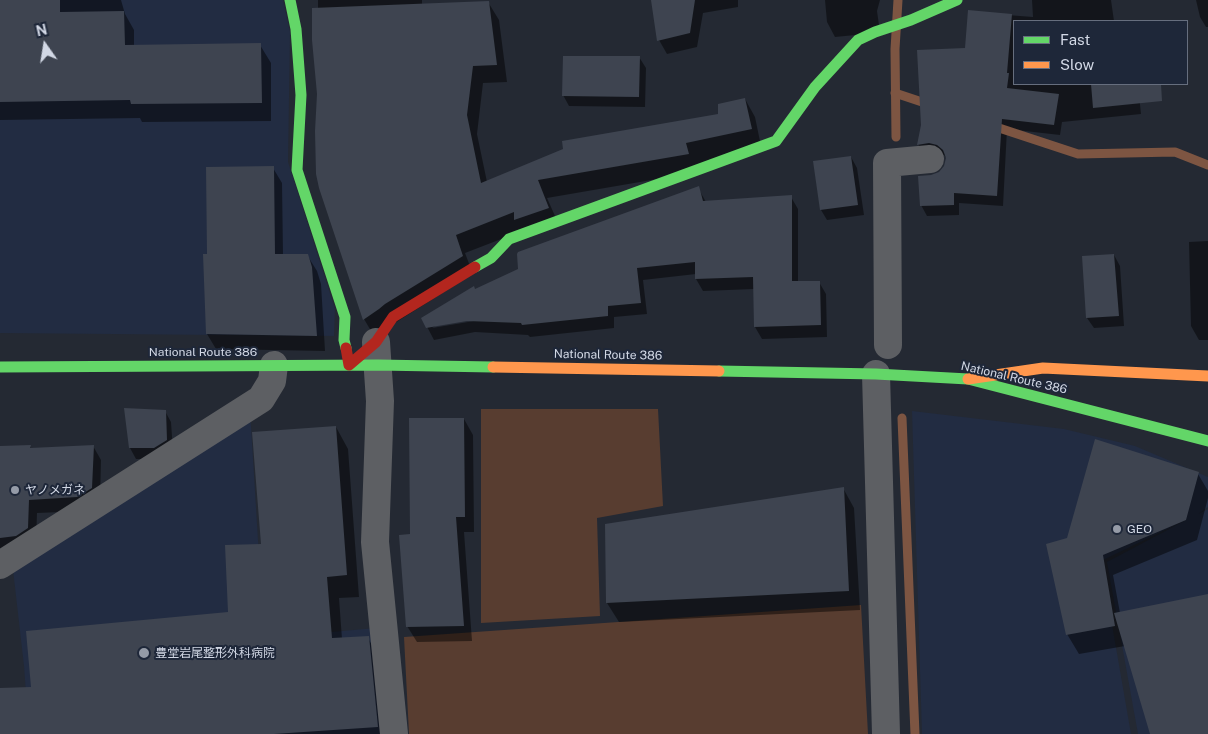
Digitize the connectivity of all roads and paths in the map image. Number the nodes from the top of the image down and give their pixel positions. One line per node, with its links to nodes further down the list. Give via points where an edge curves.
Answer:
1 (290, 0): 7 (main road, via 296,29 301,95 297,170 345,317 344,340)
2 (957, 0): 5 (main road, via 858,40 815,86 776,141 509,239 491,258 393,317)
3 (930, 159): 4 (street, via 886,163)
4 (888, 345)
5 (377, 353): 7 (main road, National Route 386); 7 (main road); 9 (main road, National Route 386); 14 (street, via 380,401 375,542)
6 (274, 365): 7 (main road, National Route 386); 8 (main road, National Route 386); 13 (street, via 272,381 261,399)
7 (349, 365)
8 (0, 368)
9 (876, 374): 11 (main road, National Route 386); 15 (street)
10 (1208, 376): 11 (main road, via 1043,368)
11 (968, 379): 12 (main road, National Route 386)
12 (1208, 440)
13 (0, 565)
14 (394, 734)
15 (886, 734)

